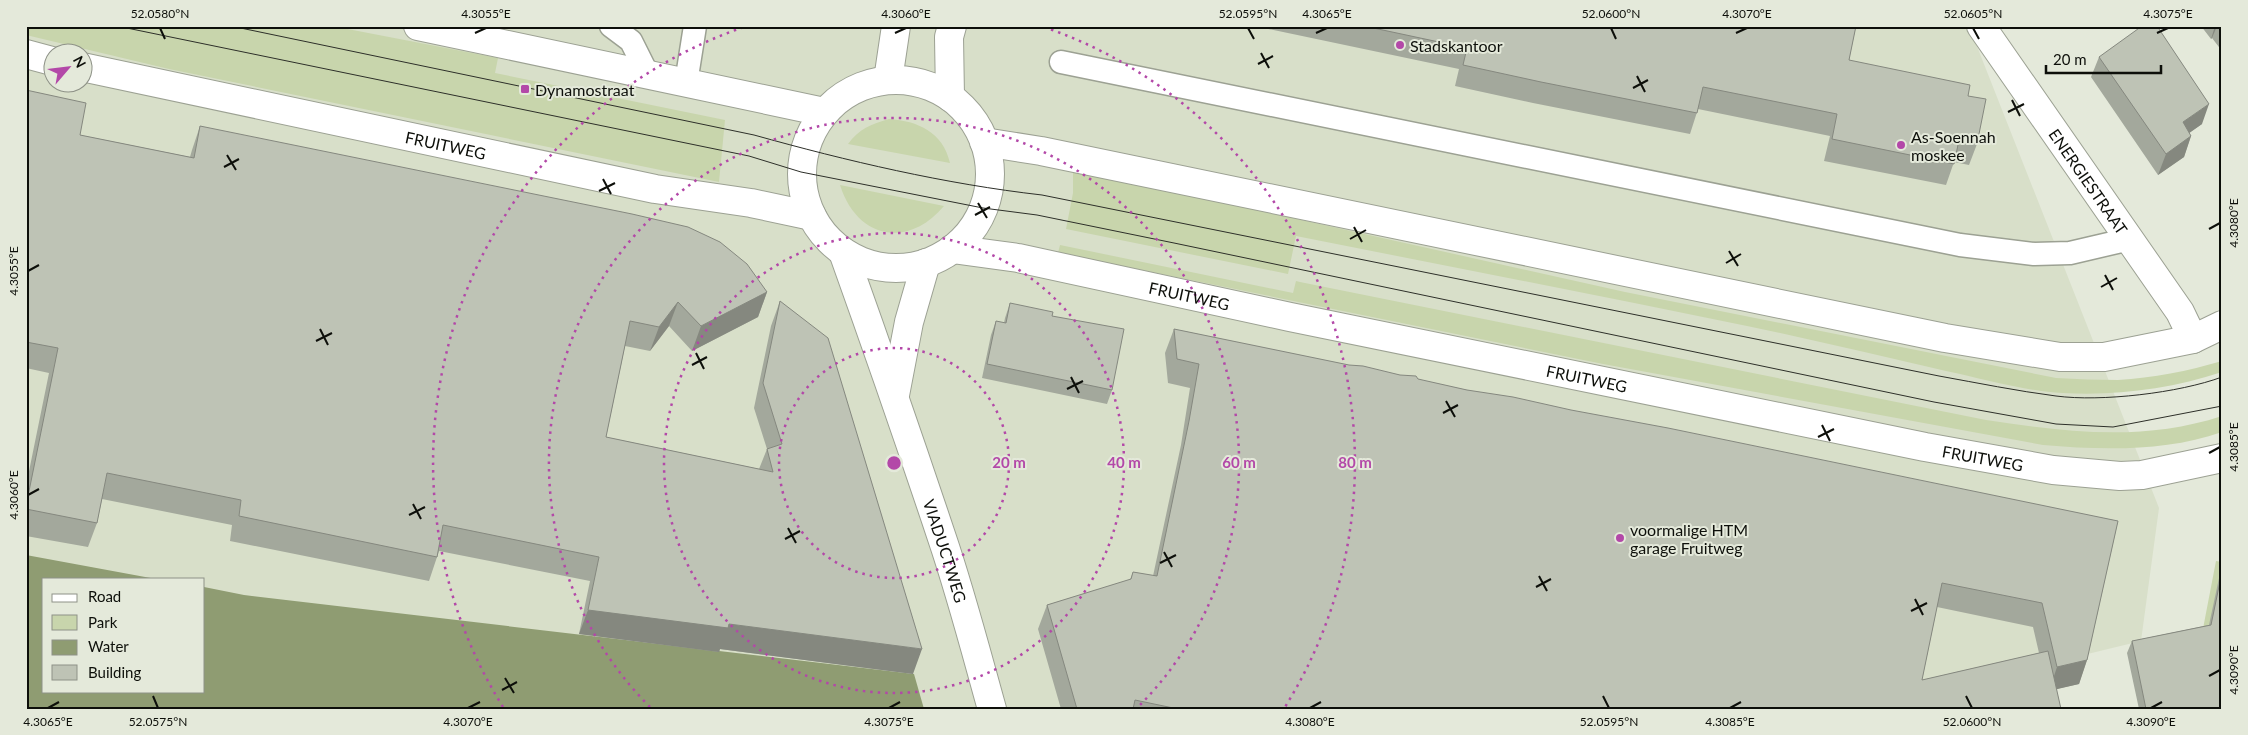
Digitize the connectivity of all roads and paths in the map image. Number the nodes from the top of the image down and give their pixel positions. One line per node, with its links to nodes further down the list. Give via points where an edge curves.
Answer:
1 (418, 26): 11 (street)
2 (611, 26): 11 (lane, via 631,41)
3 (695, 26): 13 (lane)
4 (896, 26): 12 (street)
5 (952, 26): 14 (street, via 949,37)
6 (1981, 26): 18 (street, ENERGIESTRAAT)
7 (26, 54): 8 (street)
8 (42, 58)
9 (1061, 62): 18 (lane, via 1960,245 2034,254 2070,253)
10 (92, 70): 17 (street, FRUITWEG, via 655,189)
11 (648, 76): 13 (street)
12 (888, 80): 14 (street, via 920,83); 15 (street, via 852,90)
13 (686, 83): 15 (street)
14 (950, 97): 16 (street, via 976,125)
15 (824, 112): 17 (street, via 809,136 803,160 803,187)
16 (984, 142): 19 (street, via 990,173 985,204 976,224); 23 (street, via 1041,151 1945,338 2060,357 2104,357)
17 (812, 216): 20 (street, via 820,230)
18 (2130, 239): 23 (street, ENERGIESTRAAT, via 2180,312)
19 (952, 249): 21 (street); 25 (street, FRUITWEG, via 1018,258 1290,317 1925,447 2053,470 2142,475)
20 (843, 252): 21 (street, via 862,262 883,267); 24 (street, VIADUCTWEG)
21 (926, 263): 24 (street, VIADUCTWEG, via 909,322)
22 (2222, 325): 23 (street)
23 (2193, 339)
24 (894, 395): 26 (street, VIADUCTWEG, via 942,540)
25 (2222, 458)
26 (992, 709)

